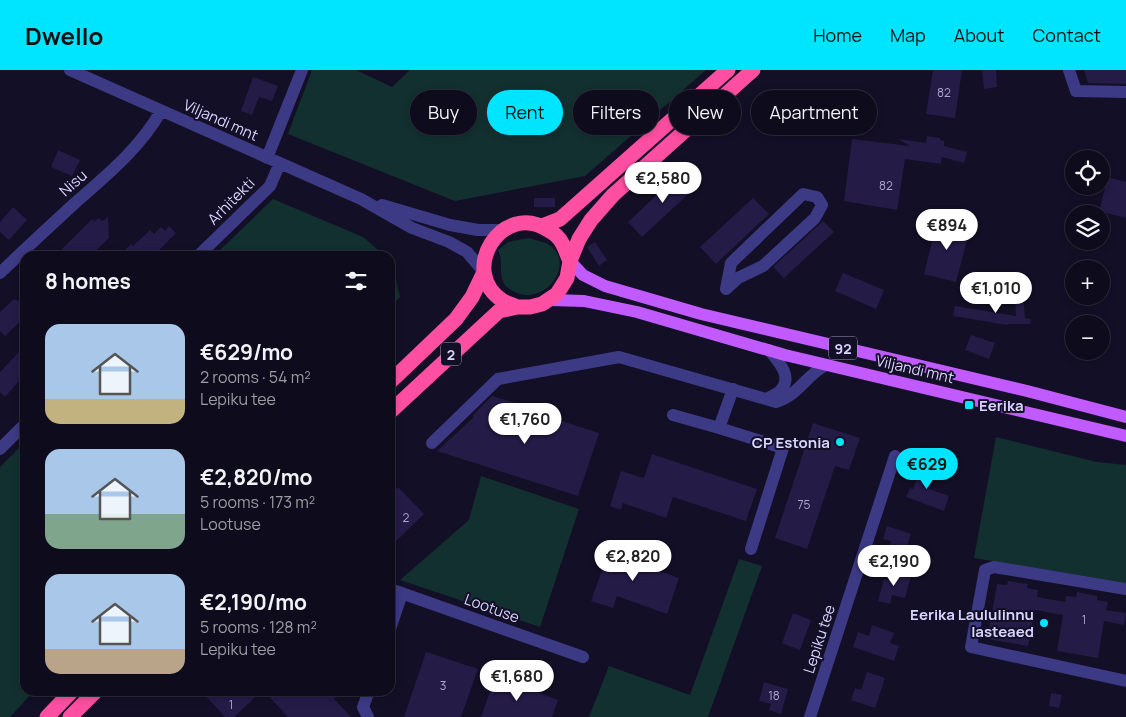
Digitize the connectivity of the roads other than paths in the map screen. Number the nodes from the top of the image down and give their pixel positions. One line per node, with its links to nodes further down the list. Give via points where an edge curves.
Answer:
1 (70, 70): 7 (street, Viljandi mnt)
2 (302, 70): 8 (street)
3 (728, 70): 11 (highway, via 560,219)
4 (753, 70): 16 (highway, via 614,196 592,220)
5 (1069, 70): 6 (street, via 1076,91)
6 (1126, 92)
7 (161, 111): 8 (street, Viljandi mnt); 13 (street, Nisu, via 127,157)
8 (267, 158): 9 (street, Viljandi mnt)
9 (280, 163): 10 (street, Viljandi mnt); 14 (street, Arhitekti, via 270,186)
10 (360, 199): 12 (street, Viljandi mnt, via 450,225); 17 (street, Viljandi mnt, via 412,228 466,252)
11 (542, 226): 12 (highway, via 523,223); 16 (highway, via 562,242)
12 (503, 230): 17 (highway, 2, via 487,248)
13 (23, 251)
14 (203, 251)
15 (20, 254): 18 (street, Nisu)
16 (570, 261): 20 (highway, via 567,278); 29 (main road, Viljandi mnt / 92, via 583,275 604,286 701,314)
17 (484, 272): 21 (highway, via 494,293); 24 (highway, 2, via 472,297 456,318)
18 (0, 273)
19 (726, 289): 19 (street, via 738,278 763,266 815,218 822,205 817,197 803,194 731,263)
20 (550, 300): 21 (highway, 2, via 530,307); 22 (main road, Viljandi mnt / 92, via 584,301 637,312)
21 (518, 307): 27 (highway, 2, via 498,311)
22 (769, 350): 23 (main road, Viljandi mnt / 92); 26 (street, via 785,369 785,382 780,391)
23 (826, 365): 26 (street, via 814,371 787,399 776,402); 32 (main road, Viljandi mnt / 92)
24 (395, 377)
25 (733, 389): 26 (street); 30 (street); 33 (street, via 619,357 498,379)
26 (766, 399)
27 (395, 407)
28 (673, 415): 30 (street)
29 (1126, 417)
30 (719, 428): 36 (street, via 784,448)
31 (20, 429): 34 (street)
32 (1126, 436)
33 (432, 443)
34 (0, 449)
35 (895, 456): 47 (street, Lepiku tee)
36 (752, 549)
37 (1126, 590): 40 (street, via 994,567 985,570 971,647)
38 (396, 591): 39 (street, Lootuse)
39 (583, 657)
40 (1126, 680)
41 (67, 696): 44 (highway)
42 (91, 696): 45 (highway)
43 (367, 696): 46 (street, via 363,707)
44 (47, 717)
45 (70, 717)
46 (368, 717)
47 (810, 717)

